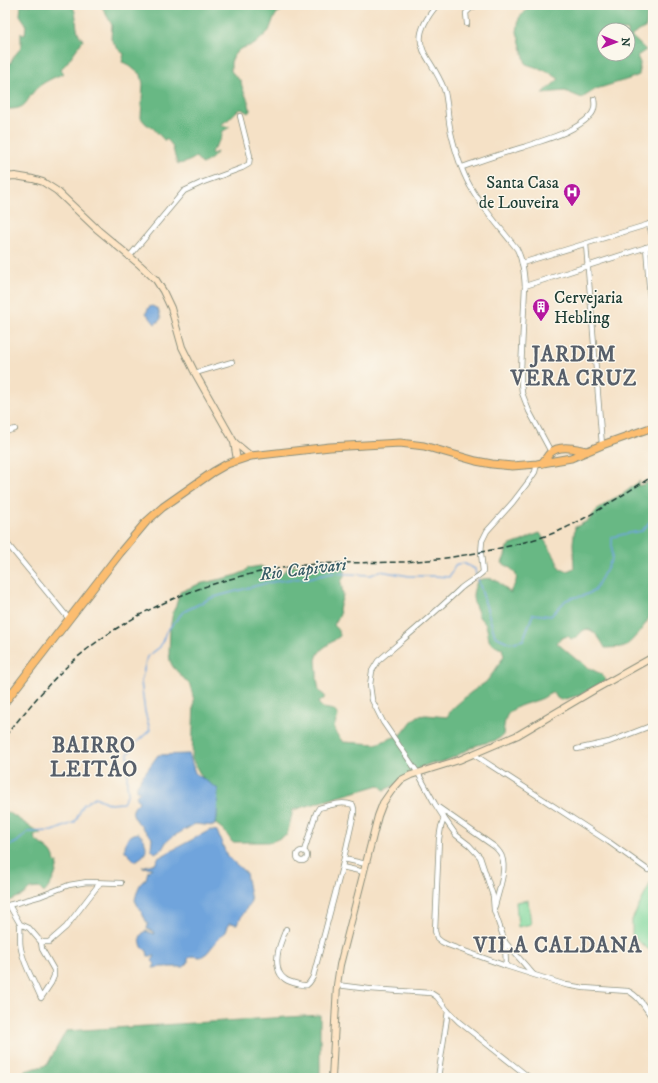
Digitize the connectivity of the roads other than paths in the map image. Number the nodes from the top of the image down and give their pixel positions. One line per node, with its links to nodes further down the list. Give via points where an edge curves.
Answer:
1 (437, 5): 6 (street, via 422,30 420,39 445,91 452,138)
2 (477, 5): 3 (street, via 466,14)
3 (467, 24)
4 (594, 99): 6 (street, via 591,115 571,129)
5 (240, 116): 13 (street, via 250,156 249,164 184,192)
6 (462, 167): 14 (street, via 472,190 518,249)
7 (5, 177): 13 (street, via 33,179 49,185)
8 (651, 224): 9 (street); 10 (street)
9 (653, 239)
10 (586, 244): 14 (street); 15 (street)
11 (653, 245): 12 (street)
12 (646, 248): 15 (street); 17 (street)
13 (129, 257): 19 (street, via 156,280 164,291 182,347)
14 (522, 263): 16 (street)
15 (588, 266): 16 (street); 24 (street)
16 (525, 286): 27 (street, via 522,393)
17 (653, 336)
18 (232, 362): 19 (street)
19 (195, 373): 23 (street)
20 (653, 427): 24 (main road)
21 (15, 429): 22 (street)
22 (5, 432)
23 (234, 442): 28 (street); 30 (street)
24 (602, 445): 26 (main road)
25 (570, 448): 26 (main road); 27 (main road, via 560,448); 29 (main road)
26 (587, 451): 29 (main road)
27 (551, 452): 31 (main road); 32 (main road)
28 (251, 456): 30 (main road); 32 (main road, via 330,447 400,443 424,446 502,466)
29 (571, 458): 31 (main road)
30 (237, 460): 34 (main road, via 213,472 151,517)
31 (557, 461): 32 (main road)
32 (539, 463): 40 (street, via 514,502 487,531 482,541 484,570 481,574 468,582 378,661 372,671 372,700 383,722)
33 (5, 541): 34 (street)
34 (69, 619): 36 (main road)
35 (653, 657): 39 (street, via 518,735)
36 (5, 702)
37 (653, 725): 38 (street, via 609,742)
38 (577, 749)
39 (472, 754): 40 (street); 47 (street)
40 (418, 773): 41 (street); 45 (street, via 401,780 383,803)
41 (435, 804): 42 (street); 52 (street, via 500,852 504,866)
42 (444, 818): 52 (street, via 456,835 480,857 493,896); 57 (street, via 439,839 435,918 437,938)
43 (304, 851): 44 (street, via 317,810 348,803 353,805 354,809)
44 (344, 859): 45 (street); 46 (street)
45 (366, 864): 48 (street)
46 (342, 867): 48 (street); 54 (street, via 311,982 308,984 286,981 280,974 277,956)
47 (648, 870)
48 (364, 872): 59 (street)
49 (100, 883): 50 (street); 51 (street, via 87,882 69,886); 55 (street, via 66,927 49,942)
50 (122, 884)
51 (7, 906): 53 (street)
52 (494, 910): 56 (street)
53 (20, 924): 55 (street, via 28,928); 55 (street, via 21,948 41,998 51,983 54,970)
54 (286, 929)
55 (40, 942)
56 (505, 942): 57 (street); 58 (street)
57 (506, 966): 58 (street)
58 (534, 975): 61 (street, via 566,985 628,991)
59 (336, 985): 60 (street, via 431,993); 62 (street)
60 (448, 1011): 63 (street); 64 (street)
61 (653, 1018)
62 (332, 1078)
63 (438, 1078)
64 (530, 1078)

